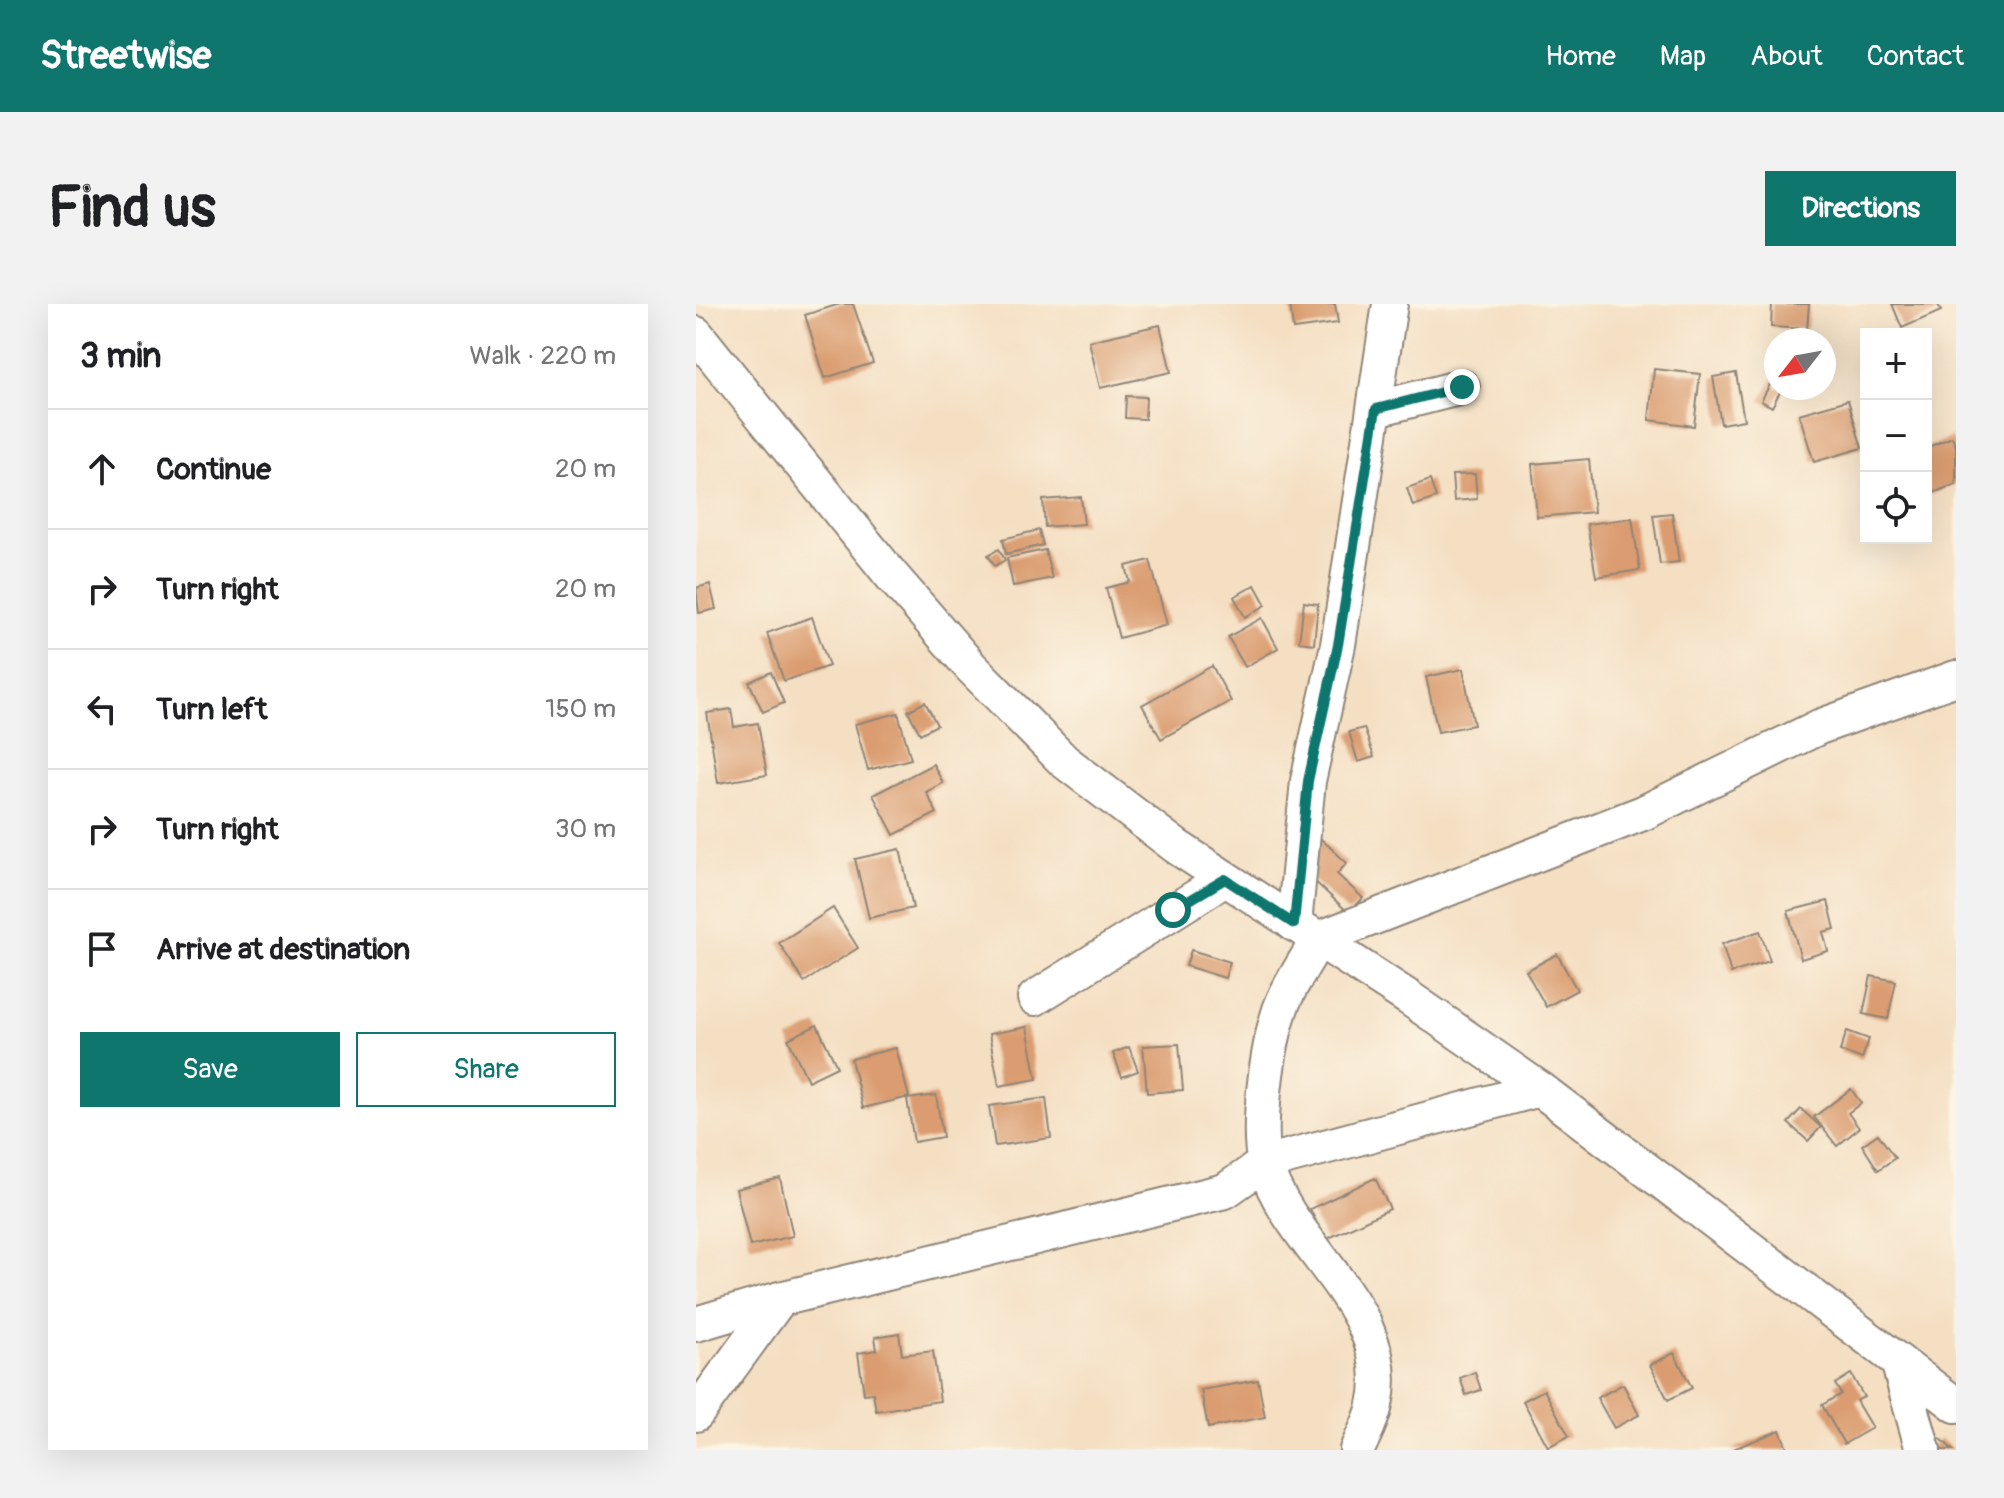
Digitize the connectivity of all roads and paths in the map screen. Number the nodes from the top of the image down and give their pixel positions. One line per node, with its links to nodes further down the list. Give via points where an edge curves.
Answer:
1 (1390, 304): 4 (street)
2 (696, 334): 6 (street, via 971,667 1064,761)
3 (1462, 387): 4 (street)
4 (1376, 409): 7 (street, via 1338,645 1308,781)
5 (1956, 678): 7 (street, via 1819,727 1643,813)
6 (1225, 879): 7 (street); 8 (street)
7 (1306, 932): 9 (street); 10 (street, via 1281,1008 1265,1083)
8 (1035, 998)
9 (1540, 1089): 10 (street); 13 (street)
10 (1265, 1163): 11 (street, via 1225,1191); 16 (street, via 1291,1218 1372,1338 1379,1369 1375,1405)
11 (780, 1299): 12 (street); 15 (street)
12 (696, 1324)
13 (1898, 1361): 14 (street); 17 (street)
14 (1956, 1405)
15 (696, 1414)
16 (1357, 1450)
17 (1923, 1450)

